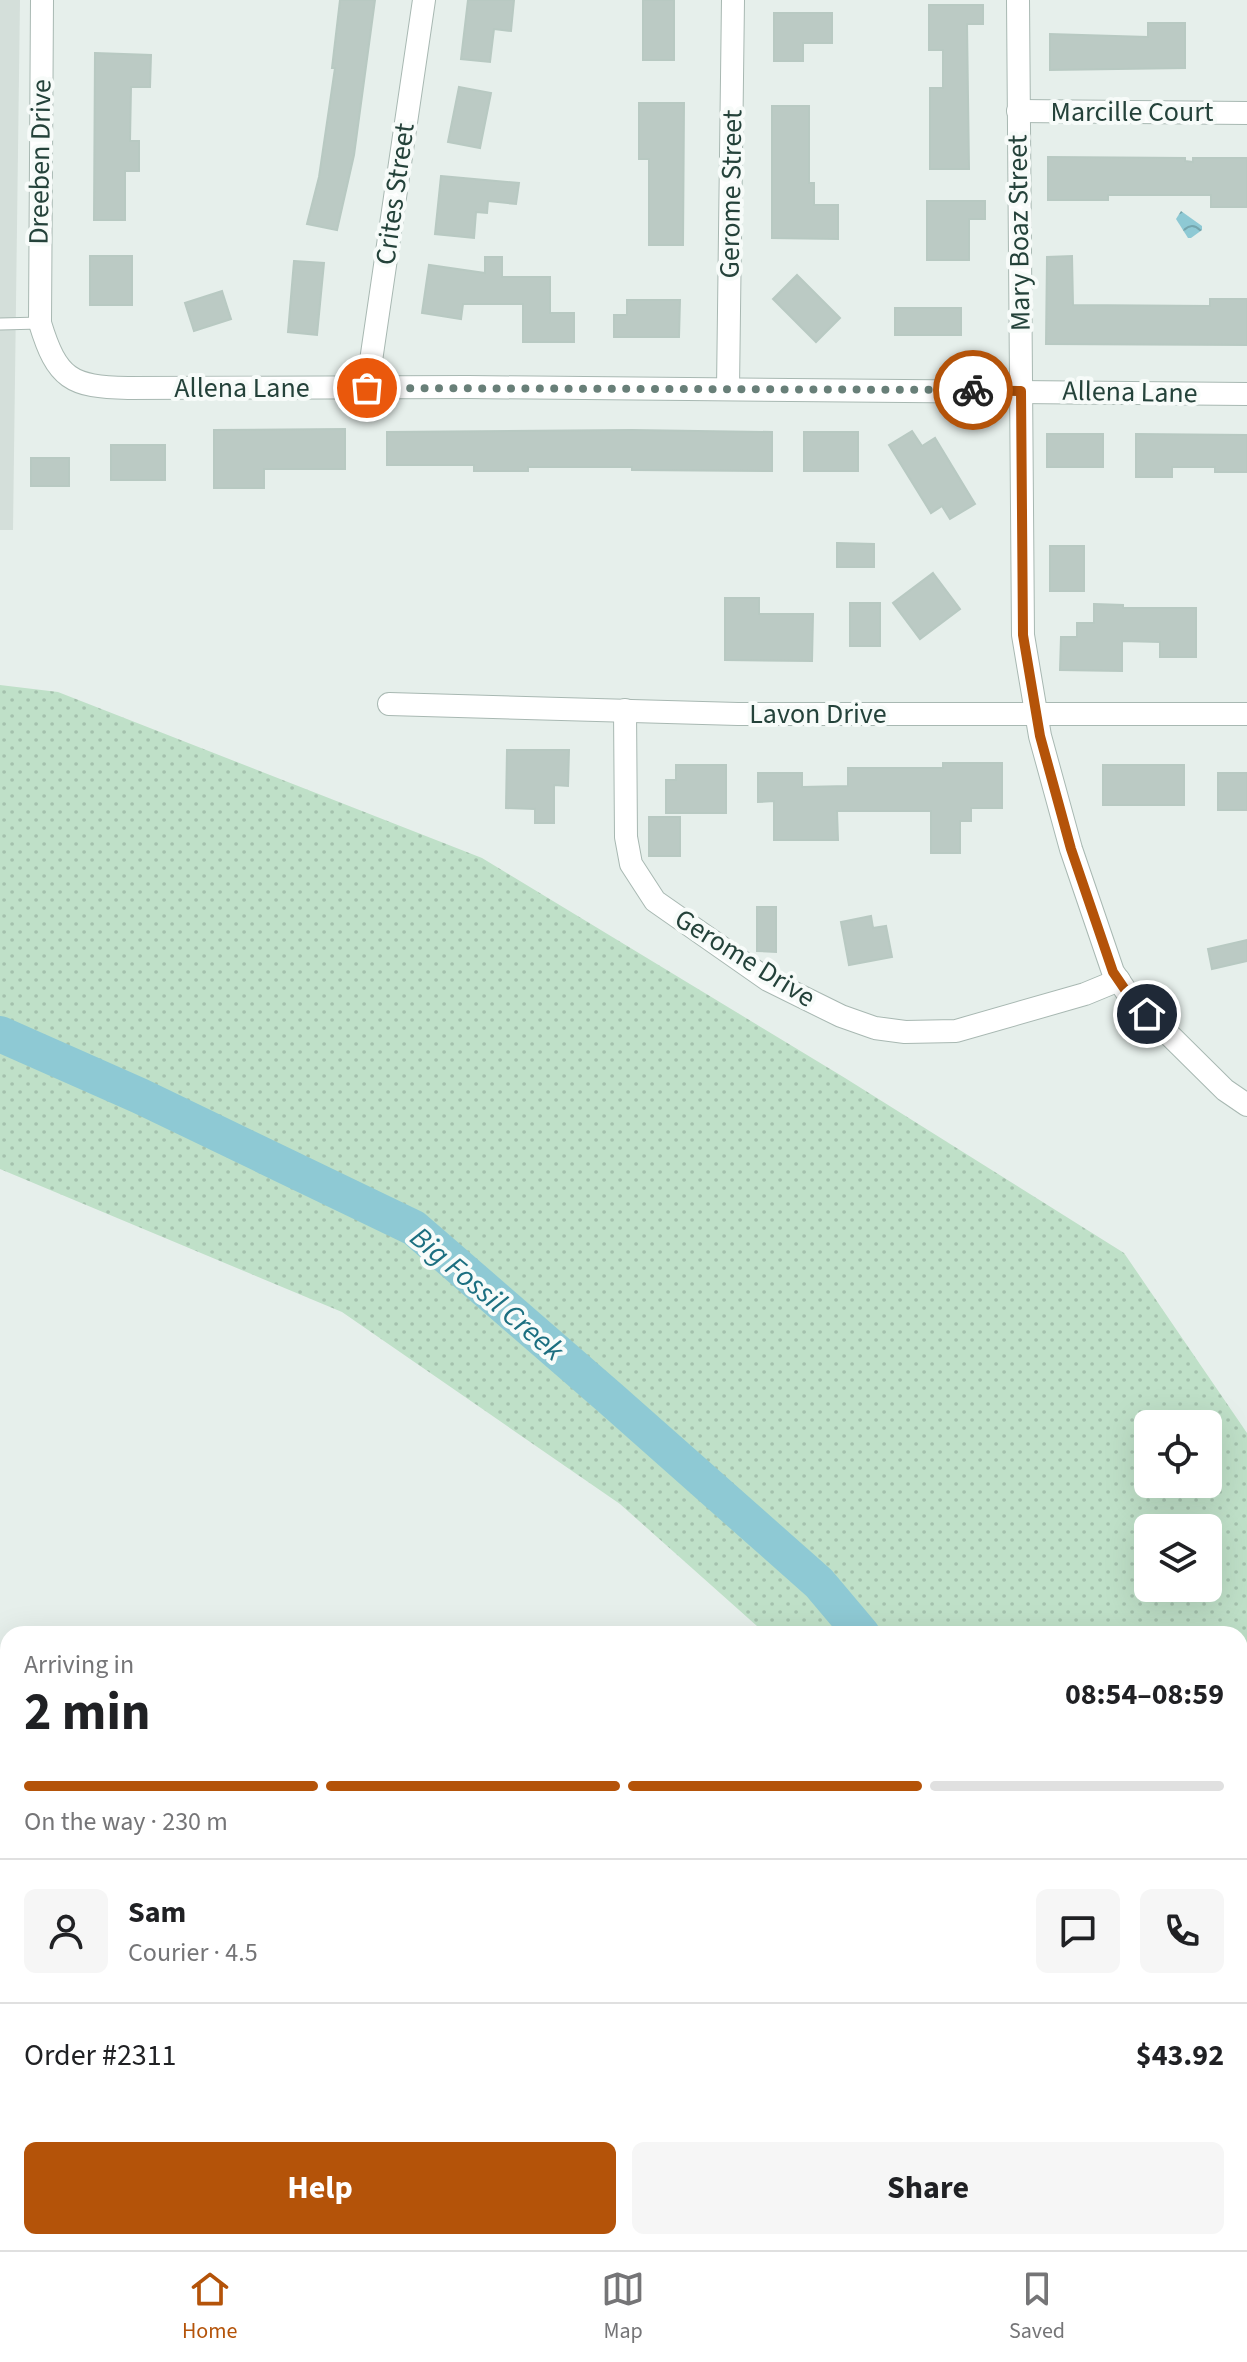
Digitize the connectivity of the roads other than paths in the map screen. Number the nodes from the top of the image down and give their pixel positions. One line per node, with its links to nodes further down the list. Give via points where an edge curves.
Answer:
1 (42, 0): 7 (street, Dreeben Drive)
2 (424, 0): 9 (street, Crites Street)
3 (733, 0): 10 (street, Gerome Street)
4 (1018, 0): 5 (street, Mary Boaz Street)
5 (1018, 111): 6 (street, Marcille Court); 11 (street, Mary Boaz Street)
6 (1247, 113)
7 (40, 323): 8 (lane); 9 (street, Allena Lane, via 59,369 75,381 101,388)
8 (0, 324)
9 (367, 388): 10 (street, Allena Lane)
10 (728, 389): 11 (street, Allena Lane)
11 (1021, 391): 12 (street, Allena Lane); 15 (street, Mary Boaz Street, via 1023,635)
12 (1247, 394)
13 (389, 704): 14 (street, Lavon Drive)
14 (625, 710): 15 (street, Lavon Drive); 17 (street, Gerome Drive, via 631,864 655,901 768,980 841,1016 905,1032 956,1031)
15 (1036, 714): 16 (street, Lavon Drive); 17 (street, Mary Boaz Street, via 1071,849)
16 (1247, 714)
17 (1119, 980): 18 (street, Mary Boaz Street, via 1225,1090)
18 (1247, 1105)

